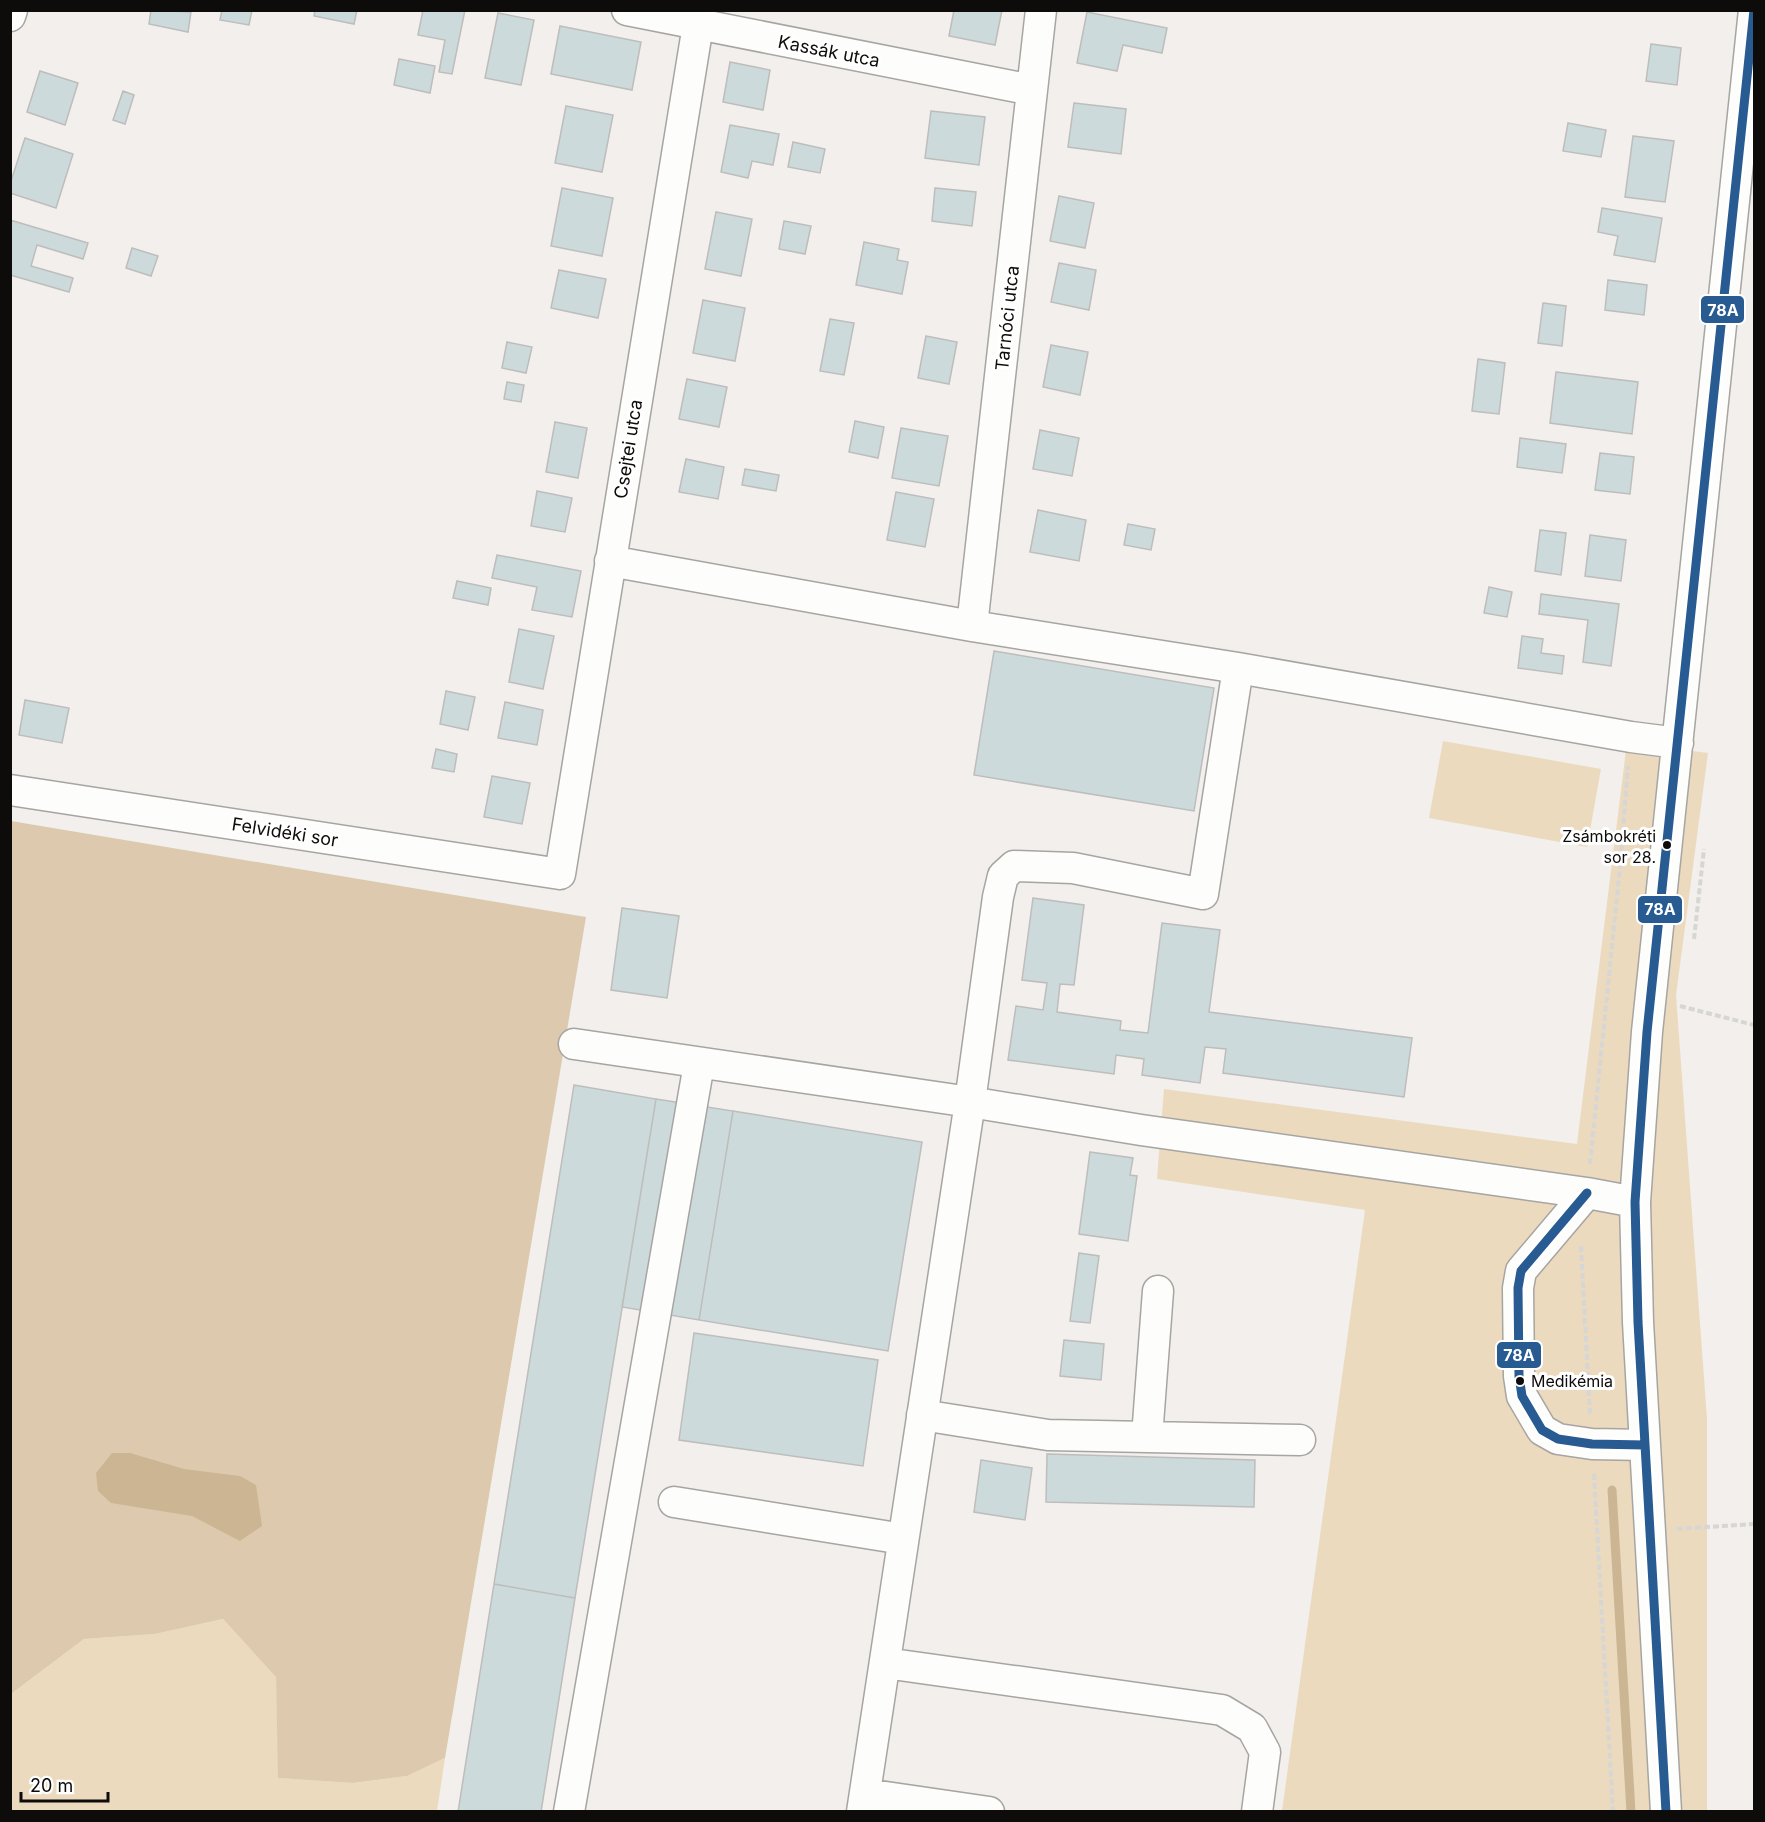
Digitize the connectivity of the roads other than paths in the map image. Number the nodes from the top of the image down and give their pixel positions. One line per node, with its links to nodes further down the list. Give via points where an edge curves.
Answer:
1 (12, 10): 5 (street)
2 (627, 10): 6 (street, Kassák utca)
3 (1041, 10): 7 (street, Tarnóci utca)
4 (1754, 10): 11 (street)
5 (10, 16)
6 (698, 26): 7 (street, Kassák utca); 8 (street, Csejtei utca)
7 (1032, 90): 9 (street, Tarnóci utca)
8 (610, 561): 9 (street); 13 (street, Csejtei utca)
9 (972, 626): 10 (street)
10 (1238, 668): 11 (street); 16 (street, via 1203,894 1073,868 1014,866 1003,876)
11 (1678, 742): 18 (street, via 1641,1094)
12 (10, 790): 13 (street, Felvidéki sor)
13 (560, 873)
14 (574, 1044): 15 (street)
15 (699, 1064): 16 (street); 28 (street)
16 (970, 1102): 17 (street); 20 (street)
17 (1587, 1193): 18 (street); 23 (street, via 1521,1271 1518,1287 1522,1396 1542,1430 1558,1439)
18 (1635, 1202): 23 (street)
19 (1158, 1291): 21 (street)
20 (922, 1416): 21 (street, via 1048,1436); 25 (street)
21 (1146, 1437): 22 (street)
22 (1300, 1440)
23 (1645, 1445): 31 (street)
24 (674, 1502): 25 (street)
25 (903, 1539): 26 (street)
26 (885, 1663): 27 (street); 30 (street, via 1222,1710 1252,1728 1265,1752)
27 (863, 1803): 29 (street)
28 (569, 1812)
29 (989, 1812)
30 (1257, 1812)
31 (1666, 1812)

